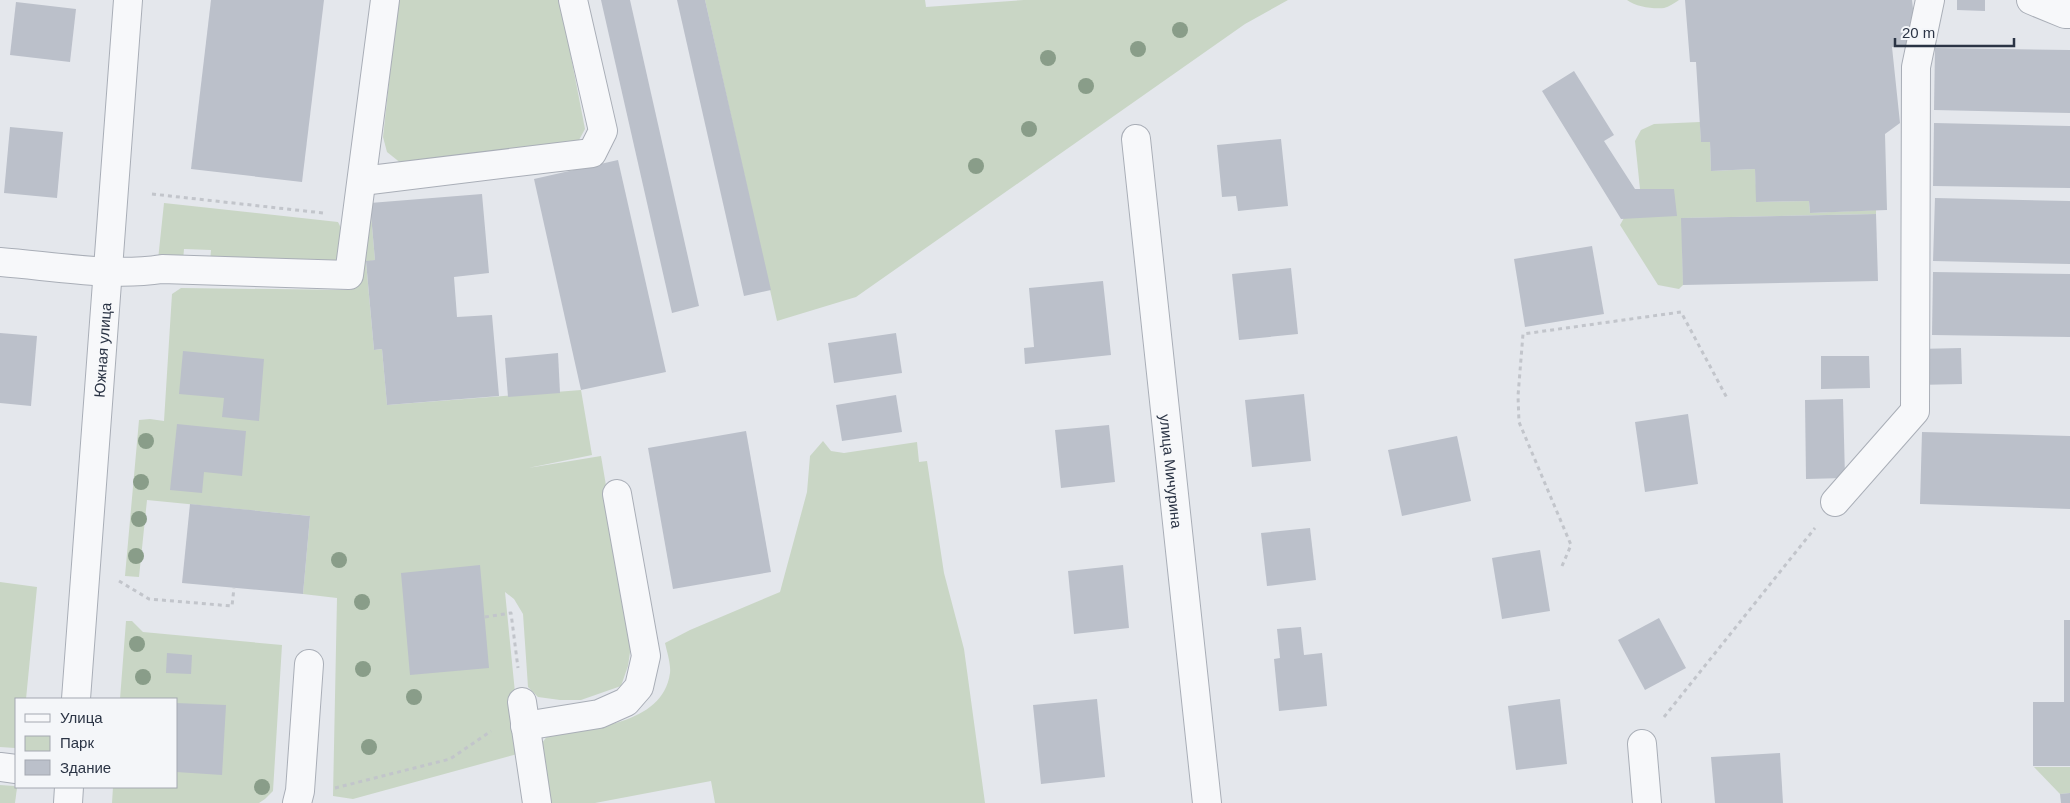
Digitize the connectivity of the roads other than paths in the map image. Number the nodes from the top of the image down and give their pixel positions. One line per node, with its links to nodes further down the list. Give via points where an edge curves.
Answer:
1 (128, 0): 10 (street, Южная улица)
2 (385, 0): 8 (street)
3 (573, 0): 8 (street, via 603,131 592,153)
4 (1930, 0): 12 (street, via 1916,67 1915,411)
5 (2031, 0): 6 (street)
6 (2070, 14)
7 (1136, 140): 22 (street, улица Мичурина)
8 (362, 181): 10 (street, via 349,275 162,269)
9 (0, 262): 10 (street)
10 (107, 271): 14 (street, Южная улица)
11 (617, 494): 21 (street, via 646,656 639,687 626,702 599,714 524,714)
12 (1835, 502)
13 (308, 664): 19 (street)
14 (76, 698)
15 (1642, 744): 23 (street)
16 (0, 767): 17 (street)
17 (15, 769)
18 (69, 788): 20 (street)
19 (298, 800)
20 (68, 803)
21 (537, 803)
22 (1207, 803)
23 (1647, 803)

